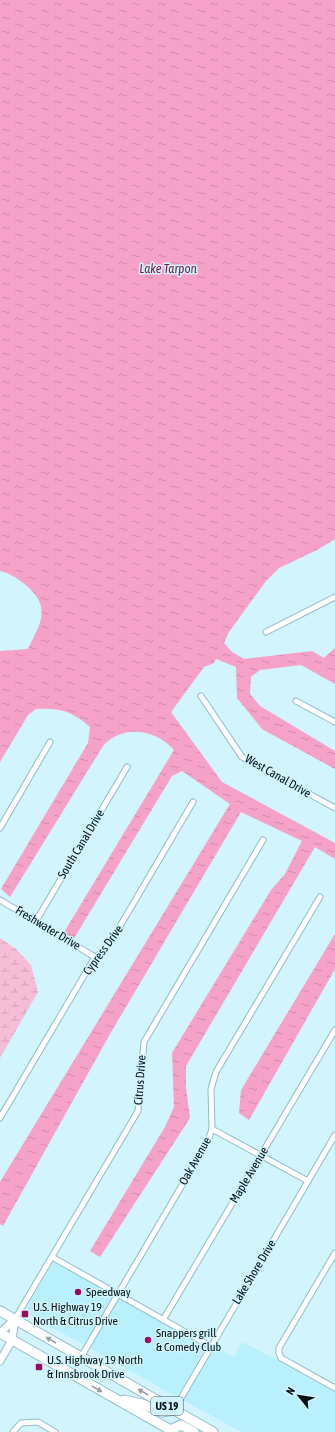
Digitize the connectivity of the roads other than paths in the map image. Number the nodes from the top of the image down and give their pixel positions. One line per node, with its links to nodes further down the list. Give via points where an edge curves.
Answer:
1 (335, 597): 2 (street)
2 (266, 632)
3 (201, 696): 9 (street, West Canal Drive, via 242,757)
4 (296, 701): 5 (street)
5 (335, 722)
6 (50, 742): 10 (street)
7 (127, 767): 14 (street, South Canal Drive)
8 (193, 802): 15 (street, Cypress Drive, via 113,938 103,952)
9 (335, 808)
10 (0, 828)
11 (262, 840): 23 (street, Citrus Drive, via 144,1042 138,1111)
12 (320, 897): 18 (street, Oak Avenue, via 216,1072 211,1089)
13 (0, 900): 14 (street, Freshwater Drive)
14 (36, 921): 15 (street, Freshwater Drive)
15 (95, 957): 17 (street, Cypress Drive)
16 (335, 1030): 20 (street, Maple Avenue)
17 (0, 1118)
18 (212, 1129): 20 (street); 24 (street, Oak Avenue)
19 (335, 1135): 21 (street, Lake Shore Drive)
20 (262, 1155): 21 (street); 27 (street, Maple Avenue)
21 (308, 1181): 30 (street, Lake Shore Drive)
22 (335, 1253): 33 (street, via 279,1348 281,1358)
23 (52, 1257): 24 (street); 26 (street, Citrus Drive)
24 (118, 1294): 27 (street); 31 (street, Oak Avenue)
25 (0, 1310): 26 (highway, US 19)
26 (16, 1319): 28 (street); 29 (street); 31 (highway, US 19, one-way to 26)
27 (164, 1320): 30 (street)
28 (0, 1333): 29 (highway, US 19)
29 (12, 1340): 32 (street); 34 (highway, US 19, one-way to 34)
30 (210, 1346): 35 (street, Lake Shore Drive)
31 (81, 1357): 35 (highway, US 19, one-way to 31)
32 (0, 1361)
33 (335, 1388)
34 (115, 1399): 35 (highway, via 142,1404 162,1412); 36 (highway, US 19)
35 (174, 1410): 40 (highway, US 19)
36 (172, 1431): 39 (highway, via 181,1425)
37 (13, 1432): 38 (street, via 21,1423 38,1422)
38 (55, 1432)
39 (194, 1432)
40 (213, 1432)

